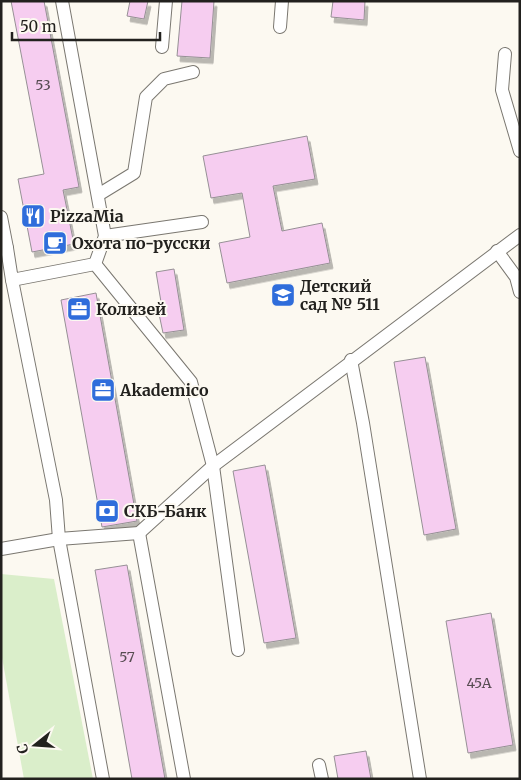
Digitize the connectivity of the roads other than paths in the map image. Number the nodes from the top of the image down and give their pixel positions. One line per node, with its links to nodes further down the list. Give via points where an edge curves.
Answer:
1 (62, 1): 9 (lane)
2 (166, 1): 5 (lane)
3 (282, 1): 4 (lane)
4 (280, 27)
5 (162, 47)
6 (505, 54): 8 (lane, via 502,90)
7 (193, 72): 9 (lane, via 164,78 146,97 134,173)
8 (520, 151)
9 (98, 194): 13 (lane)
10 (1, 217): 14 (lane)
11 (202, 222): 13 (lane)
12 (520, 235): 15 (lane)
13 (105, 236): 16 (lane)
14 (4, 249): 17 (lane)
15 (496, 251): 18 (lane, via 516,277); 19 (lane)
16 (95, 264): 17 (lane); 20 (lane, via 190,382)
17 (12, 280): 22 (lane, via 56,500)
18 (520, 292)
19 (351, 360): 20 (lane); 29 (lane)
20 (213, 466): 21 (lane); 24 (lane)
21 (139, 533): 22 (lane); 27 (lane)
22 (59, 539): 23 (lane); 26 (lane)
23 (1, 548)
24 (238, 650)
25 (319, 765): 28 (lane)
26 (103, 779)
27 (184, 779)
28 (322, 779)
29 (420, 779)

